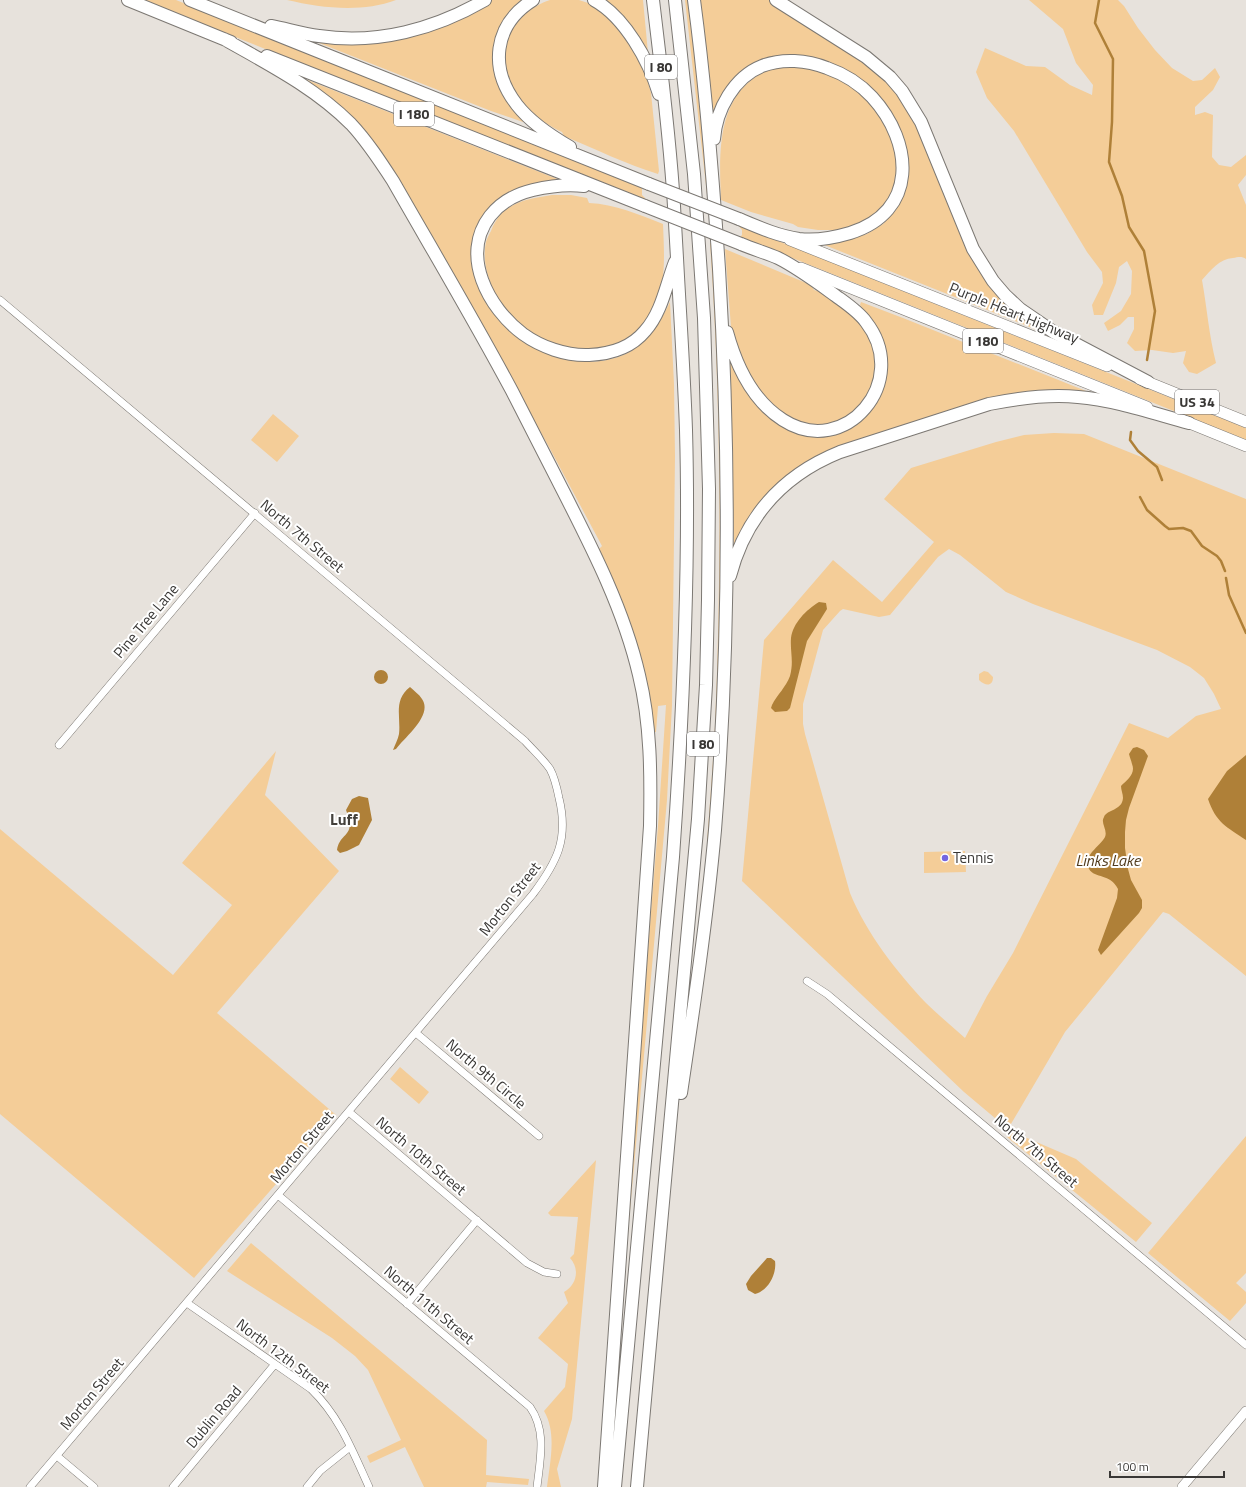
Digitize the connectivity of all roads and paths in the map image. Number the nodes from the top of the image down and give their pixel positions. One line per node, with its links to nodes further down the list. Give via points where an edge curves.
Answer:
1 (190, 0): 10 (highway, I 180)
2 (485, 0): 10 (highway, via 425,28 362,38 296,32)
3 (533, 0): 14 (highway, via 515,14 503,33 499,61 504,83 518,106 539,126)
4 (594, 0): 12 (highway, via 618,20 638,46 657,86)
5 (653, 0): 12 (highway, I 80)
6 (675, 0): 34 (highway, I 80, via 694,174 704,318 709,570 706,685 698,819)
7 (694, 0): 13 (highway)
8 (776, 0): 21 (highway, via 866,57 902,91 921,122 973,249 1005,295 1037,322 1055,333)
9 (129, 1): 11 (highway, I 180)
10 (232, 16): 14 (highway, I 180)
11 (224, 39): 15 (highway, I 180); 50 (highway, via 273,66 314,93 351,124 380,160 512,391 565,495 617,604 639,676 648,735 650,826)
12 (668, 134): 17 (highway, I 80)
13 (712, 164): 16 (highway, via 714,131 726,100 748,74 768,64 808,63 836,71 861,86 879,105 894,130 903,172 901,184 886,213 868,226 842,236 800,239); 20 (highway)
14 (608, 168): 16 (highway, I 180, bridge)
15 (605, 190): 17 (highway, via 564,185 526,191 509,198 487,220 478,242 480,276 494,304 513,326 539,344 571,354 600,355 624,348 640,337 656,316); 18 (highway, I 180, bridge)
16 (771, 232): 21 (main road, Purple Heart Highway / I 180)
17 (676, 257): 51 (highway, I 80, via 683,345 687,507 679,769)
18 (778, 258): 20 (highway, via 820,284 862,316 875,335 881,355 880,383 870,402 857,417 837,426 818,430 793,426 776,416 756,394 738,366); 23 (main road, I 180)
19 (0, 300): 25 (street, North 7th Street)
20 (721, 308): 26 (highway)
21 (1148, 382): 22 (main road, Purple Heart Highway / US 34)
22 (1246, 422)
23 (1188, 423): 24 (main road, US 34); 26 (highway, via 1102,400 1035,397 989,404 840,452 806,468 765,504 739,548)
24 (1246, 446)
25 (254, 513): 27 (street, Pine Tree Lane); 28 (street, North 7th Street, via 525,741 550,769)
26 (726, 590): 34 (highway, via 725,678 714,831 700,956)
27 (59, 745)
28 (562, 809): 30 (street, Morton Street, via 561,844 547,877)
29 (807, 981): 39 (street, North 7th Street, via 832,998)
30 (416, 1033): 31 (street, Morton Street); 32 (street, North 9th Circle)
31 (349, 1112): 33 (street, Morton Street); 35 (street, North 10th Street)
32 (539, 1136)
33 (278, 1195): 37 (street, Morton Street); 38 (street, North 11th Street)
34 (662, 1215): 52 (highway, I 80)
35 (477, 1220): 36 (street, North 10th Street, via 527,1263 544,1272); 38 (street)
36 (557, 1274)
37 (187, 1303): 40 (street, North 12th Street); 43 (street, Morton Street)
38 (407, 1304): 49 (street, North 11th Street, via 526,1403 534,1413 541,1433)
39 (1246, 1345)
40 (275, 1364): 42 (street, North 12th Street, via 311,1389 322,1400 338,1421); 46 (street, Dublin Road)
41 (1246, 1411): 53 (street)
42 (350, 1446): 47 (street, via 320,1471); 48 (street, North 12th Street)
43 (57, 1456): 44 (street, Morton Street); 45 (street)
44 (30, 1487)
45 (94, 1487)
46 (172, 1487)
47 (307, 1487)
48 (369, 1487)
49 (537, 1487)
50 (604, 1487)
51 (615, 1487)
52 (637, 1487)
53 (1182, 1487)

